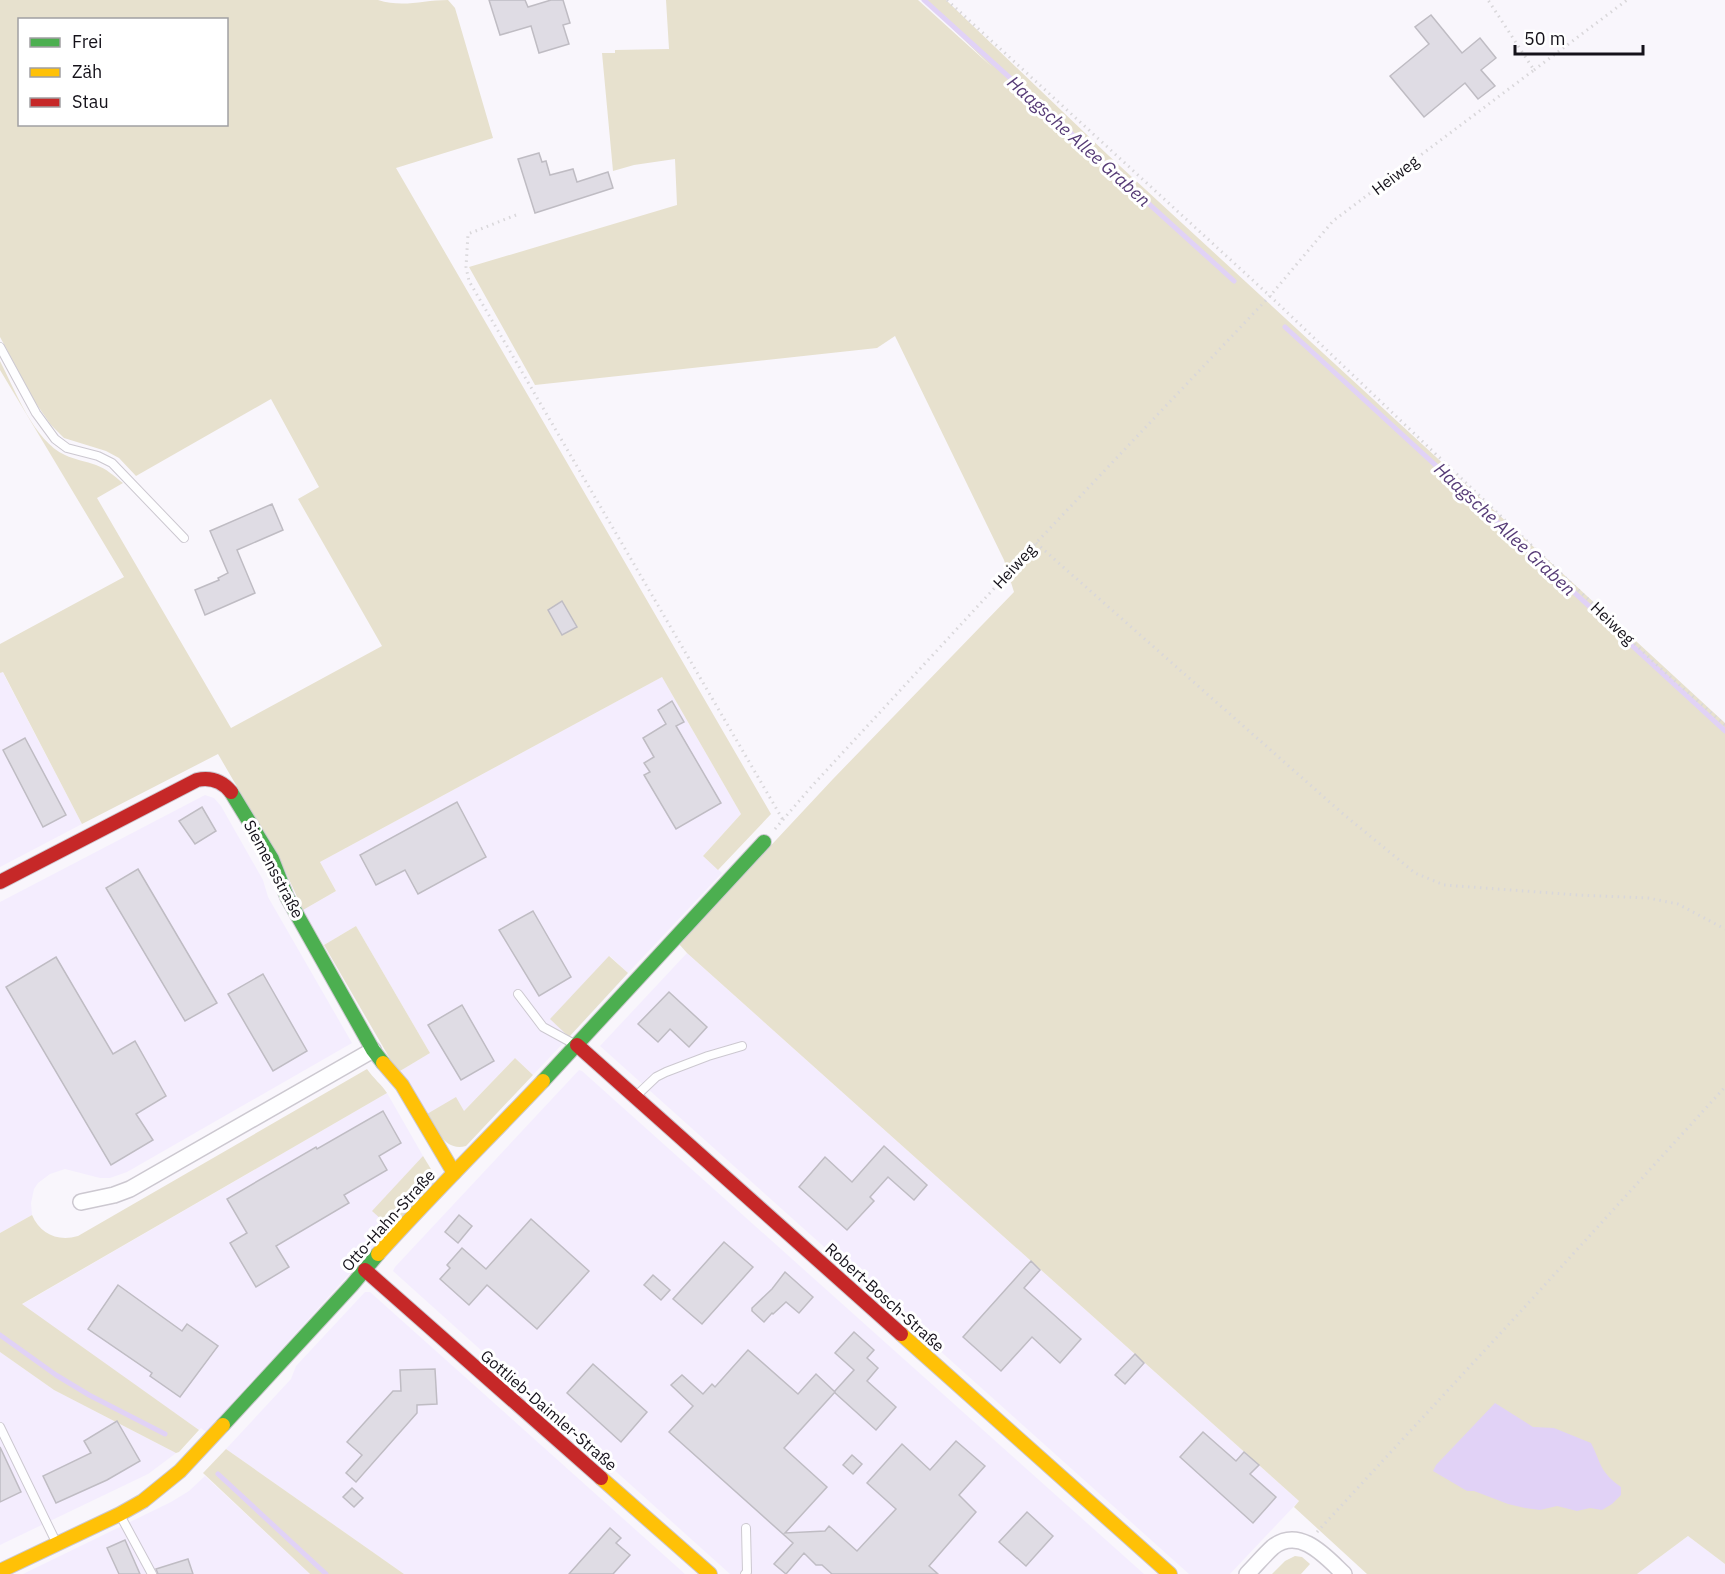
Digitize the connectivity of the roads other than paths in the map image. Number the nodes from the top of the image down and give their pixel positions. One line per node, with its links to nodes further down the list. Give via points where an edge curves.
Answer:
1 (0, 347): 2 (lane, via 55,439 67,448 112,463)
2 (184, 538)
3 (764, 842): 6 (street, Otto-Hahn-Straße)
4 (0, 882): 8 (street, Siemensstraße, via 197,780 206,778 223,783 272,860 286,897)
5 (518, 994): 6 (lane, via 543,1027)
6 (577, 1045): 9 (street, Robert-Bosch-Straße); 10 (street, Otto-Hahn-Straße)
7 (742, 1046): 9 (lane, via 666,1072)
8 (374, 1050): 10 (street, Siemensstraße, via 402,1085); 11 (street, via 130,1189)
9 (635, 1097): 21 (street, Robert-Bosch-Straße)
10 (454, 1173): 12 (street, Otto-Hahn-Straße)
11 (81, 1202)
12 (365, 1270): 14 (street, Otto-Hahn-Straße, via 180,1472); 19 (street, Gottlieb-Daimler-Straße)
13 (0, 1427): 16 (lane)
14 (120, 1514): 16 (street, Otto-Hahn-Straße); 18 (lane)
15 (746, 1528): 20 (lane)
16 (57, 1544): 17 (street, Otto-Hahn-Straße)
17 (0, 1571)
18 (152, 1574)
19 (710, 1574)
20 (745, 1574)
21 (1170, 1574)
22 (1247, 1574): 23 (street, via 1273,1548 1289,1540 1317,1548)
23 (1344, 1574)

